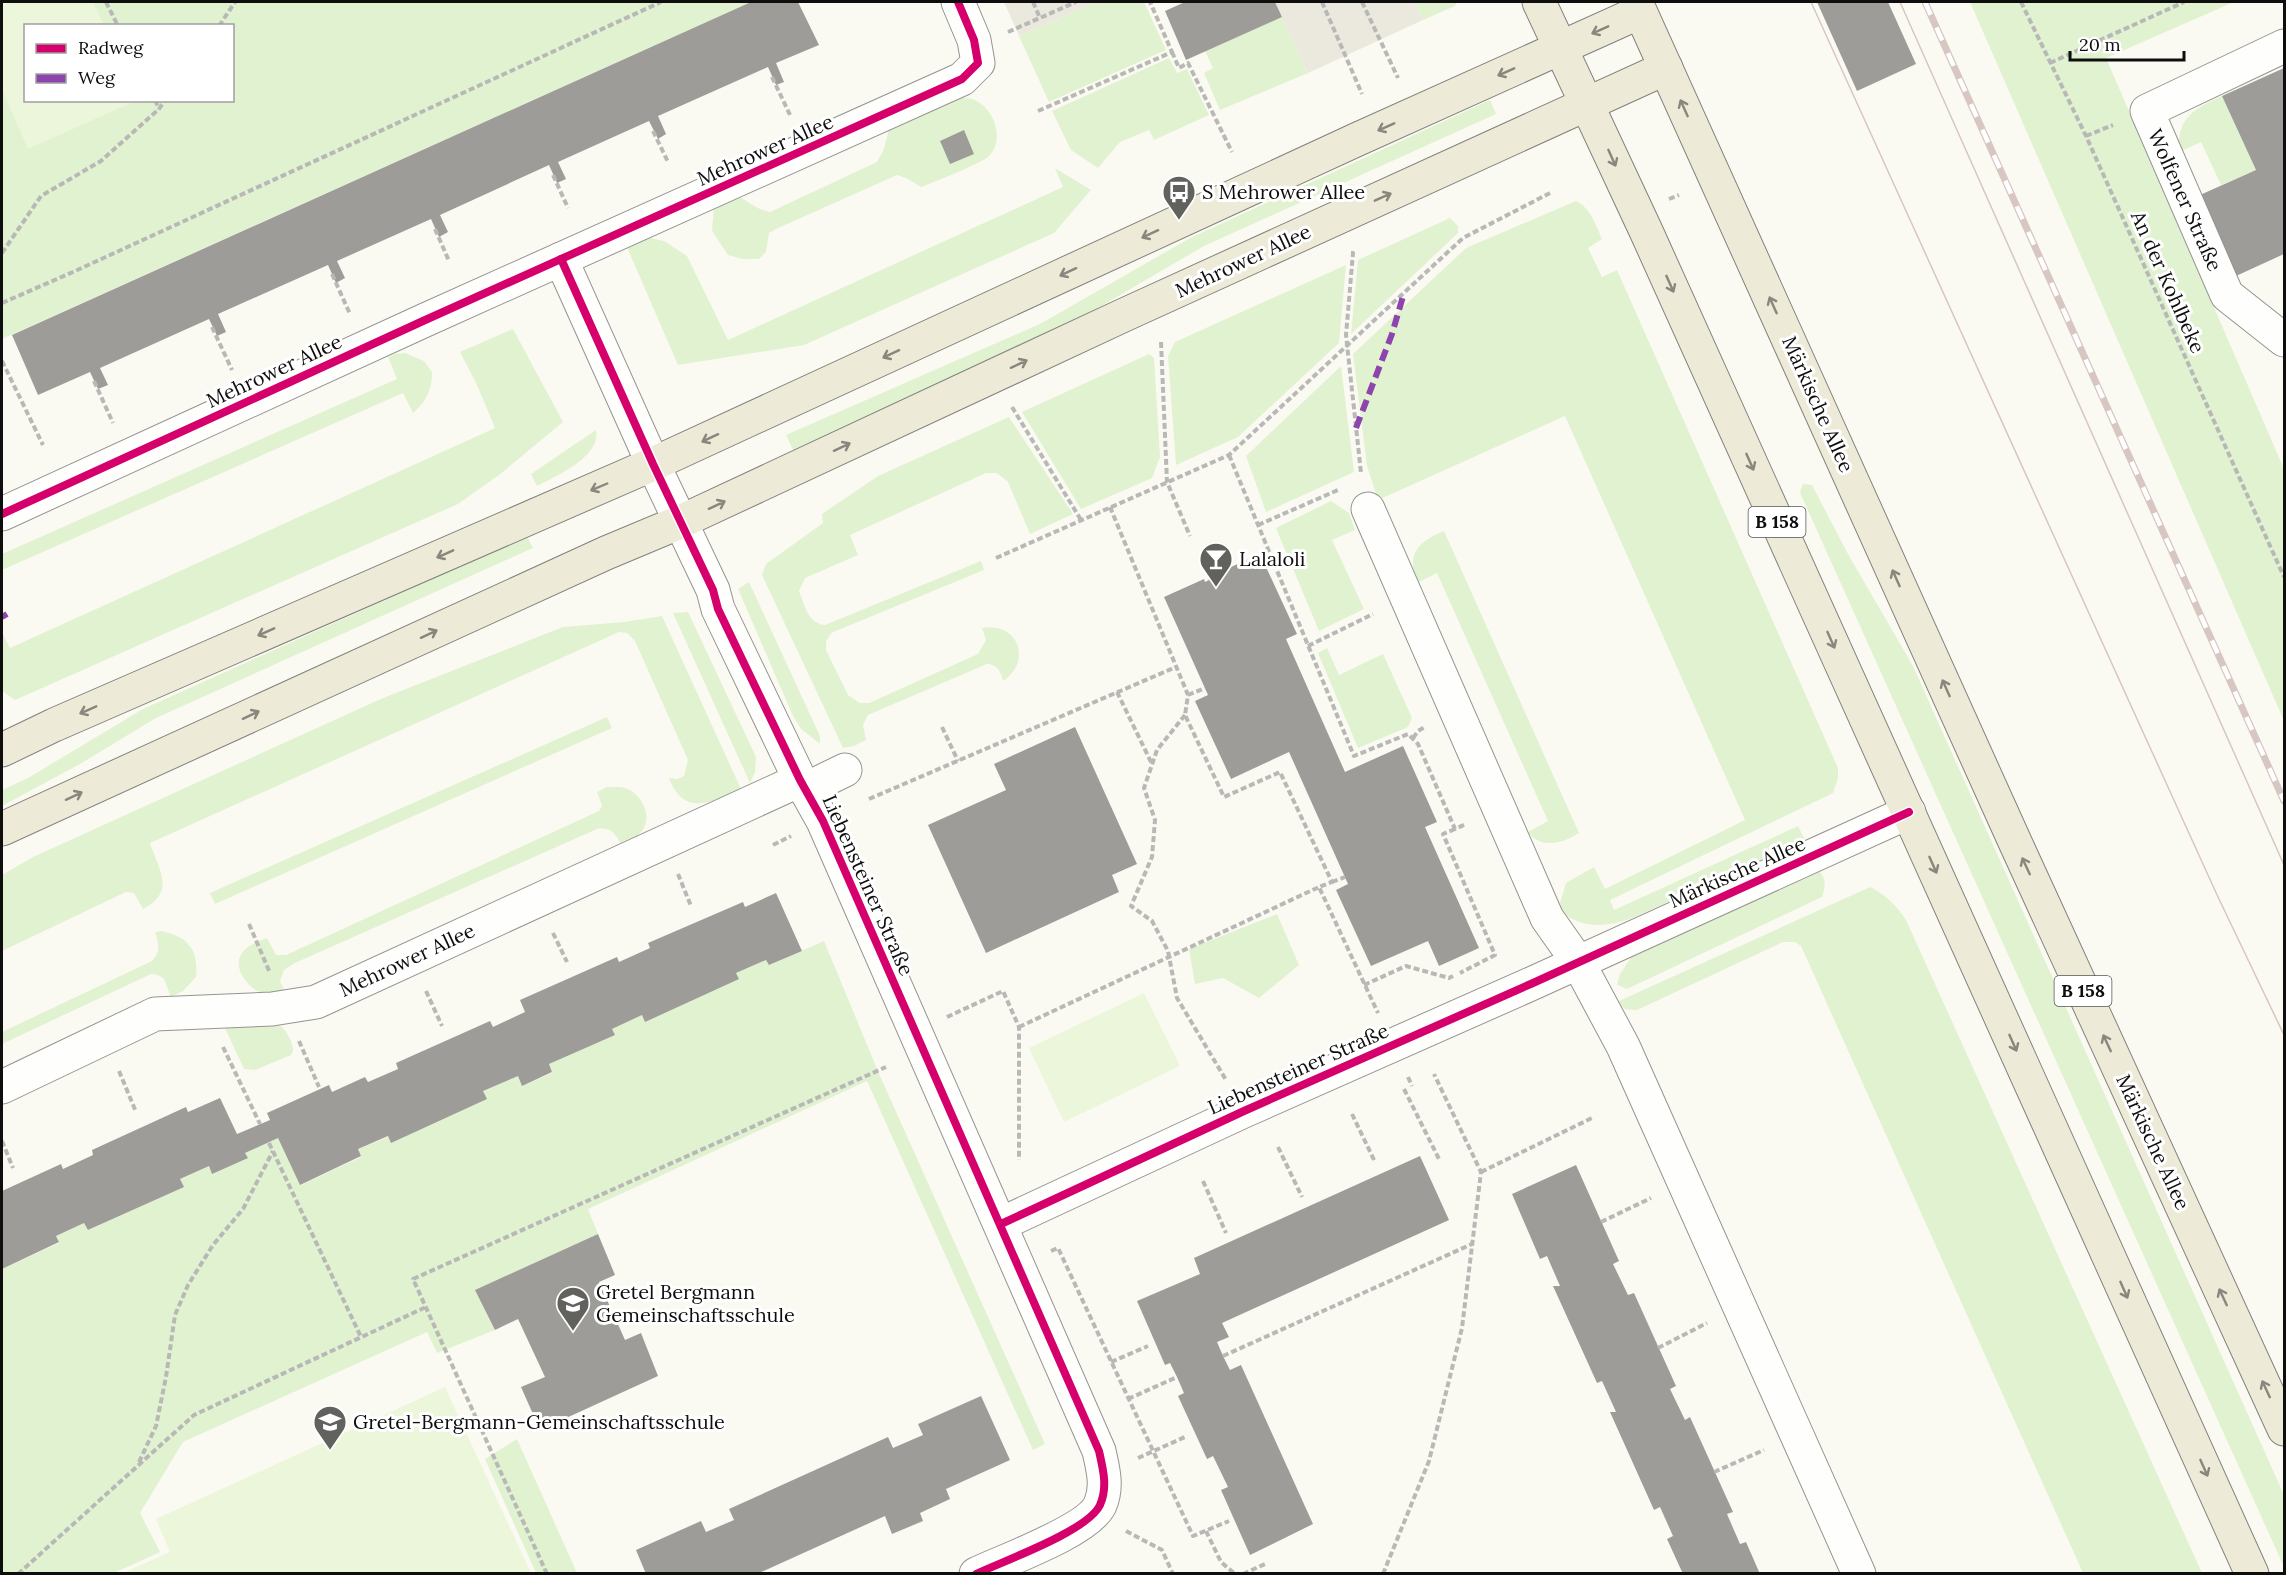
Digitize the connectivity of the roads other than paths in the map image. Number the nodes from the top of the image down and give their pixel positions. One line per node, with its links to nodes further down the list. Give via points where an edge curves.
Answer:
1 (958, 2): 8 (street, Mehrower Allee, via 974,40 978,63 962,79)
2 (1539, 2): 5 (main road, B 158)
3 (1638, 7): 5 (main road, one-way to 5); 6 (main road, Märkische Allee / B 158)
4 (2284, 46): 9 (street, Wolfener Straße, via 2147,111 2227,295)
5 (1560, 48): 7 (main road, B 158); 10 (main road, one-way to 10)
6 (1666, 68): 7 (main road, Mehrower Allee); 22 (main road, Märkische Allee / B 158, one-way to 6)
7 (1588, 104): 13 (main road, Mehrower Allee, one-way to 7); 17 (main road, B 158, one-way to 17)
8 (561, 259): 10 (street); 12 (street, Mehrower Allee)
9 (2284, 340)
10 (653, 464): 13 (street, Liebensteiner Straße); 14 (main road, one-way to 14)
11 (1365, 497): 19 (street, via 1547,918)
12 (2, 514)
13 (680, 522): 16 (street, Liebensteiner Straße); 18 (main road, Mehrower Allee, one-way to 13)
14 (2, 750)
15 (844, 770): 16 (street, Mehrower Allee)
16 (803, 784): 20 (street, Mehrower Allee, via 316,1002 272,1009 155,1014); 21 (street, Liebensteiner Straße, via 823,821)
17 (1909, 812): 19 (street, Märkische Allee); 25 (main road, B 158, one-way to 25)
18 (2, 829)
19 (1578, 962): 21 (street, Liebensteiner Straße); 24 (street, via 1623,1046)
20 (2, 1088)
21 (1001, 1224): 23 (street, Liebensteiner Straße, via 1099,1451 1104,1491 1094,1514 1074,1529)
22 (2284, 1429)
23 (976, 1574)
24 (1859, 1574)
25 (2252, 1574)

